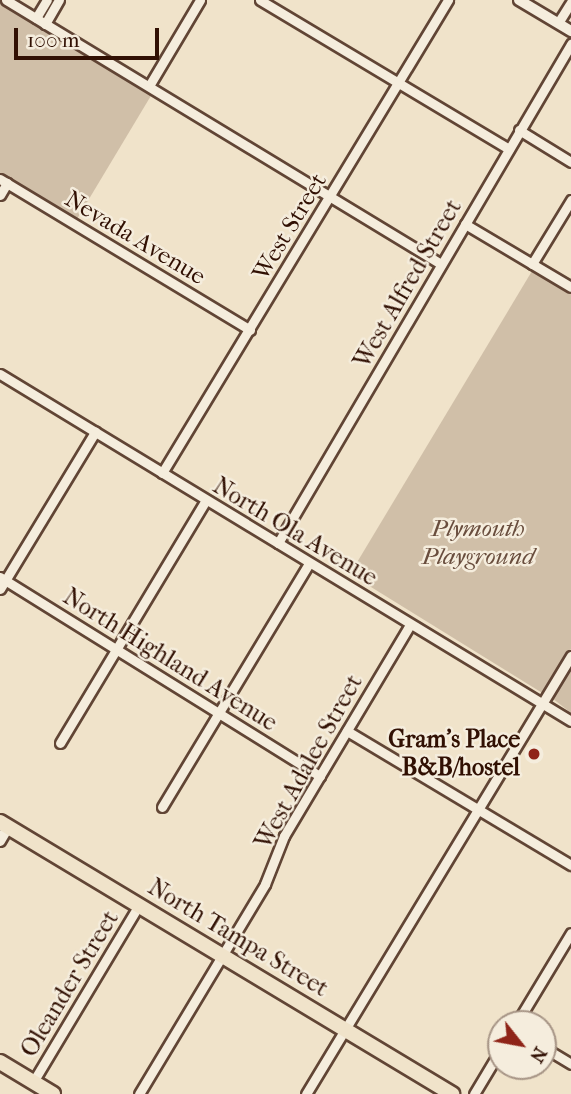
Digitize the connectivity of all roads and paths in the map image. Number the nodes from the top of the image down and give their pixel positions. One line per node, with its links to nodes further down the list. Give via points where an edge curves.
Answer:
1 (6, 0): 9 (street)
2 (47, 0): 9 (street)
3 (59, 0): 11 (street)
4 (200, 0): 15 (street)
5 (260, 0): 14 (street)
6 (448, 0): 14 (street, West Street)
7 (519, 0): 10 (street)
8 (571, 2): 10 (street)
9 (36, 18): 11 (street)
10 (558, 23): 12 (street)
11 (45, 24): 15 (street)
12 (571, 31)
13 (571, 44): 16 (street, West Alfred Street)
14 (398, 83): 17 (street); 21 (street, West Street)
15 (149, 86): 21 (street)
16 (519, 130): 17 (street, West Alfred Street); 18 (street)
17 (509, 149): 23 (street, West Alfred Street)
18 (571, 162)
19 (4, 181): 20 (street); 27 (street, Nevada Avenue)
20 (0, 195)
21 (331, 197): 24 (street); 27 (street, West Street)
22 (571, 200): 25 (street)
23 (465, 224): 24 (street, West Alfred Street); 25 (street)
24 (441, 264): 32 (street, West Alfred Street)
25 (532, 264): 26 (street)
26 (571, 287)
27 (250, 330): 30 (street, West Street)
28 (0, 374): 29 (street, North Ola Avenue)
29 (95, 432): 30 (street, North Ola Avenue); 34 (street)
30 (162, 473): 31 (street, North Ola Avenue)
31 (206, 500): 32 (street, North Ola Avenue); 37 (street)
32 (278, 543): 33 (street, North Ola Avenue)
33 (309, 563): 36 (street, North Ola Avenue); 40 (street)
34 (3, 578): 35 (street); 37 (street, North Highland Avenue)
35 (0, 589)
36 (410, 625): 39 (street, North Ola Avenue); 42 (street, West Adalee Street)
37 (115, 650): 40 (street, North Highland Avenue); 43 (street)
38 (571, 656): 39 (street)
39 (541, 704): 41 (street, North Ola Avenue); 46 (street)
40 (219, 713): 44 (street, North Highland Avenue); 45 (street)
41 (571, 722)
42 (347, 731): 44 (street, West Adalee Street); 46 (street)
43 (60, 743)
44 (320, 776): 52 (street, West Adalee Street)
45 (162, 807)
46 (478, 809): 49 (street); 54 (street)
47 (4, 825): 48 (street); 50 (main road, North Tampa Street)
48 (0, 841)
49 (571, 865)
50 (139, 905): 52 (main road, North Tampa Street); 57 (street, Oleander Street)
51 (571, 933): 53 (street)
52 (223, 956): 54 (main road, North Tampa Street); 59 (street, West Adalee Street)
53 (524, 1010)
54 (345, 1029): 60 (street); 61 (main road, North Tampa Street)
55 (0, 1062): 57 (main road)
56 (487, 1072): 62 (street)
57 (33, 1082): 58 (main road)
58 (53, 1094)
59 (139, 1094)
60 (306, 1094)
61 (452, 1094)
62 (474, 1094)

